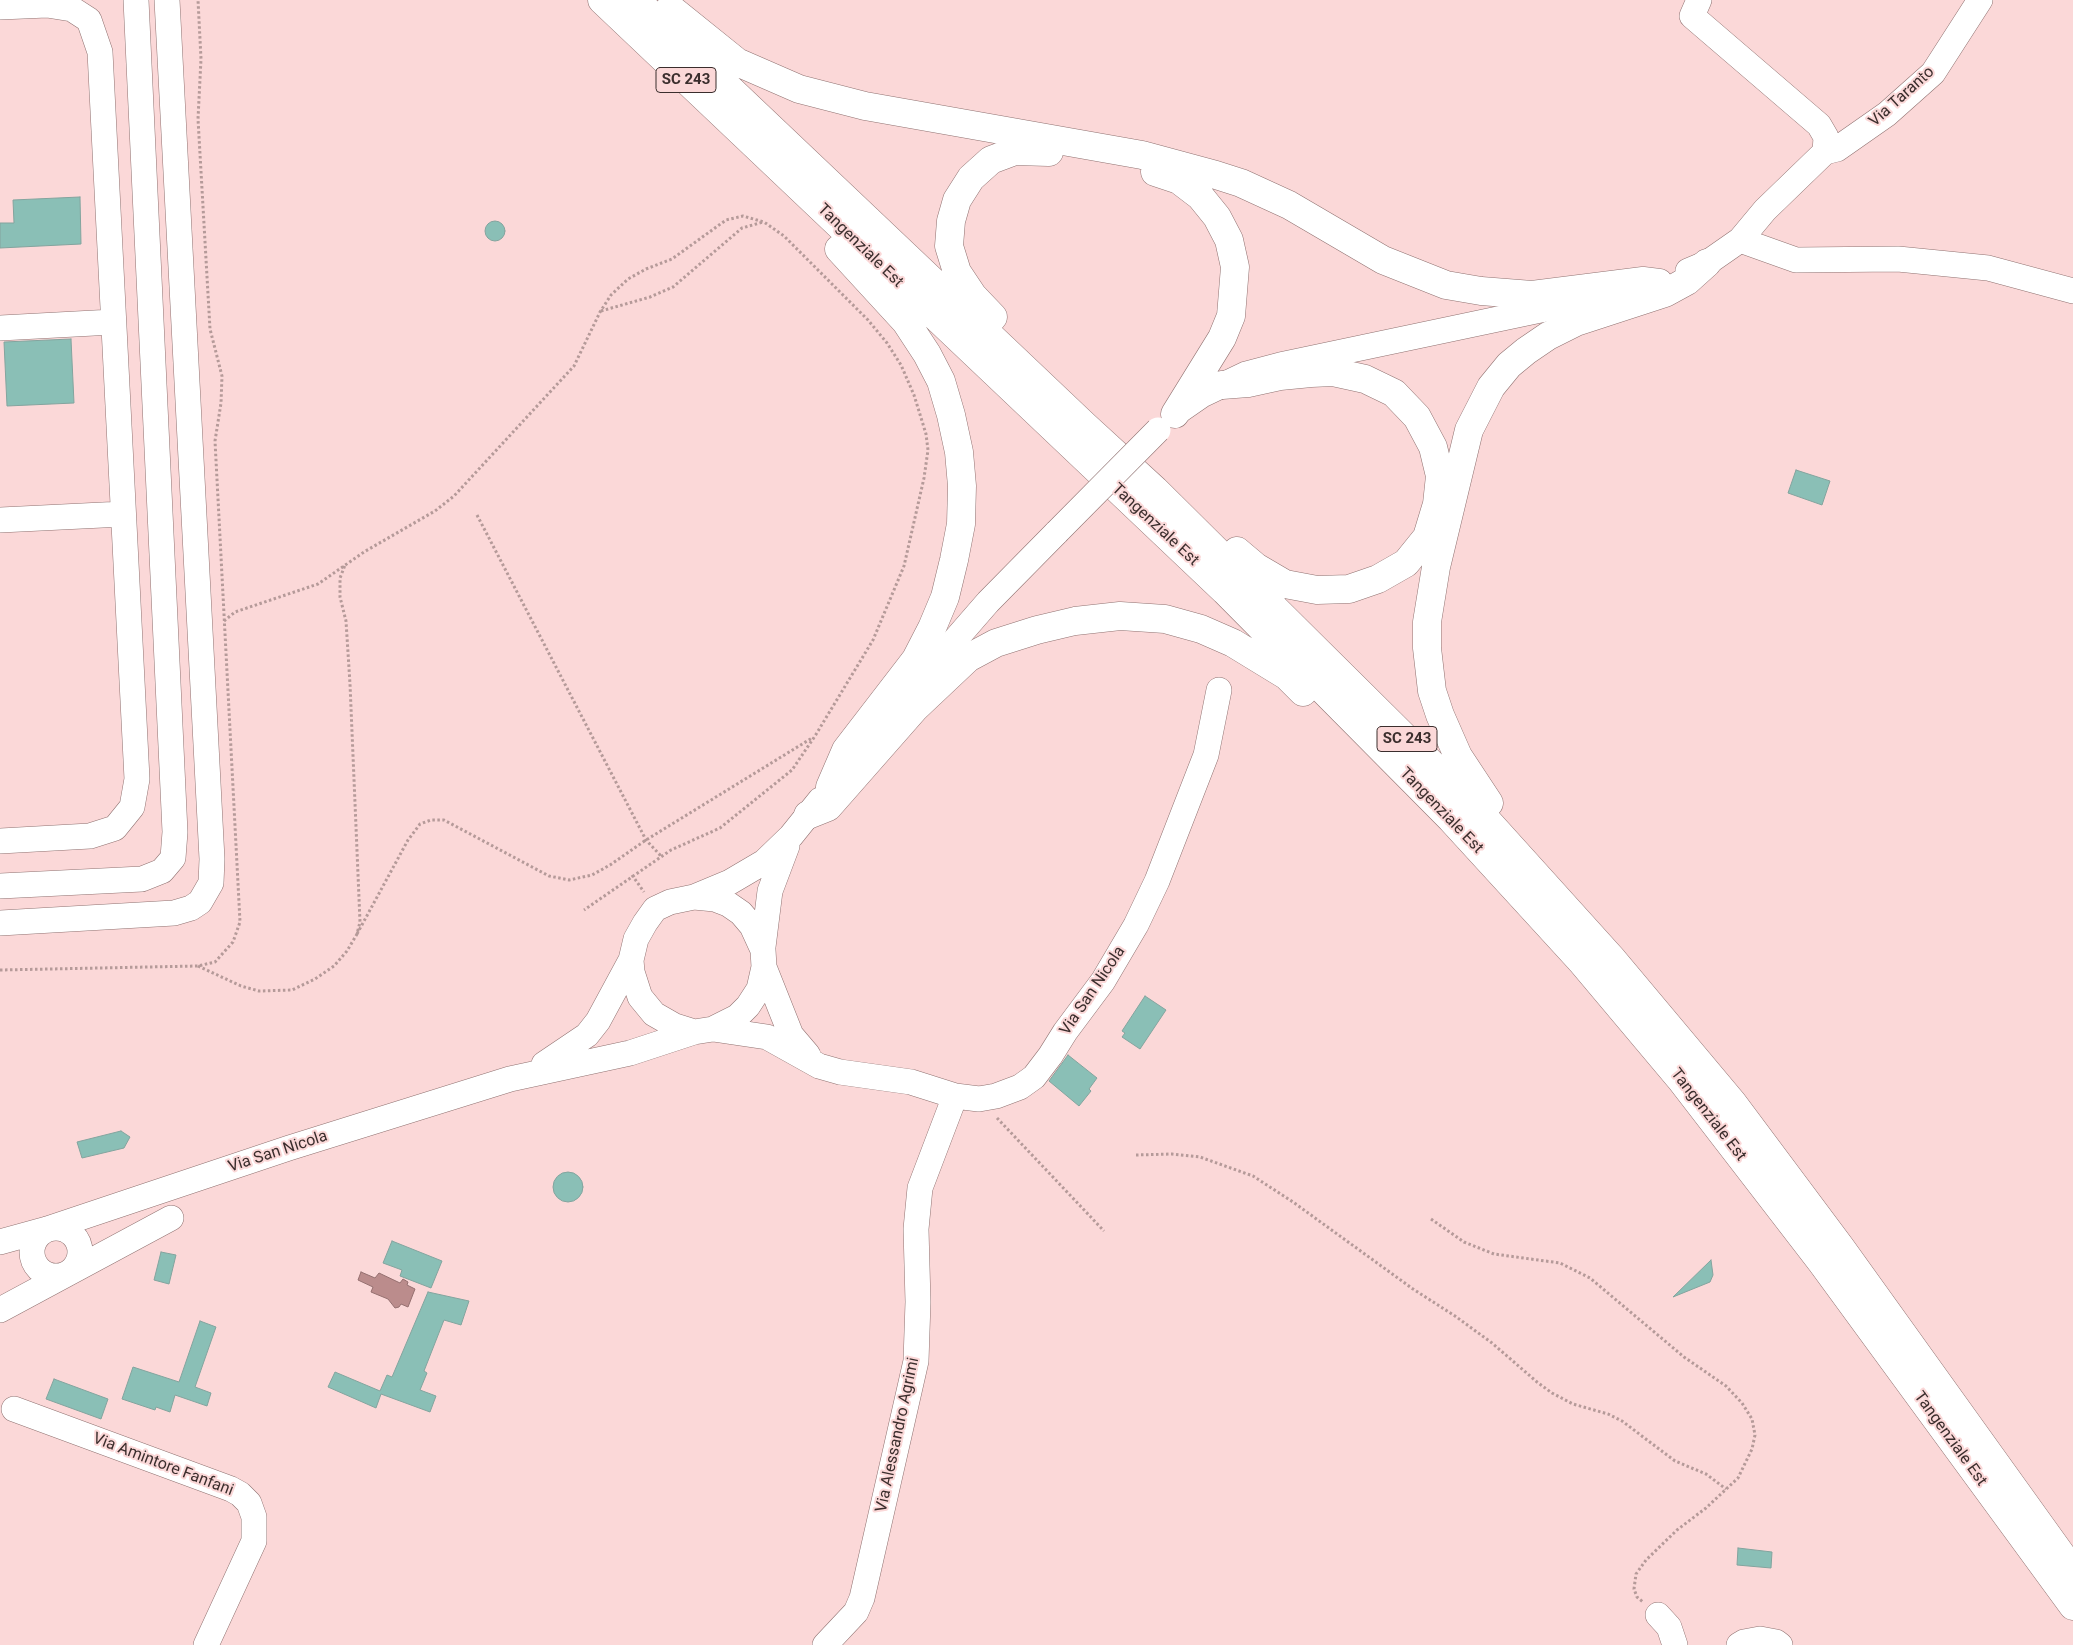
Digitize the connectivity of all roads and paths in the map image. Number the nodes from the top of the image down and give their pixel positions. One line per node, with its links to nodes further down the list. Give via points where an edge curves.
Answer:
1 (136, 0): 37 (street, via 174,822 173,858 162,872 142,879)
2 (167, 0): 41 (street, via 211,883 200,902 174,913)
3 (602, 0): 10 (highway, Tangenziale Est / SC 243)
4 (636, 0): 21 (highway, Tangenziale Est / SC 243)
5 (660, 0): 14 (highway, via 737,62 798,89 865,106 1142,155 1216,175 1289,205 1383,260 1446,285 1481,292 1532,295 1643,281)
6 (1699, 0): 9 (street, via 1692,16 1819,125 1826,137)
7 (1980, 0): 9 (street, Via Taranto, via 1933,72 1887,114 1837,149)
8 (0, 7): 17 (street, via 47,5 72,9 89,20 100,52)
9 (1825, 152): 12 (street, Via Taranto, via 1765,210)
10 (770, 160): 30 (highway, via 786,191 906,322 927,354 941,381 961,469 961,524 942,605 916,659 846,750); 32 (highway, Tangenziale Est / SC 243, via 1225,591)
11 (764, 222): 16 (path, via 742,228 673,287 650,298); 16 (path, via 743,216 726,220 672,259 628,279); 29 (path, via 791,243 887,343 914,395 928,450 904,566 873,640)
12 (1740, 240): 13 (street, Via Taranto); 15 (street, via 1796,260 1898,259 1988,268)
13 (1707, 263): 14 (street, Via Taranto); 40 (highway, via 1687,281 1665,294 1576,322 1548,336 1509,366 1491,387 1469,430 1436,567 1427,622 1427,648 1432,691 1440,715 1471,778 1562,892)
14 (1659, 283): 19 (street, Via Taranto, via 1565,306 1280,365 1246,374)
15 (2073, 291)
16 (600, 312): 26 (path, via 574,366 454,496)
17 (114, 322): 18 (street); 23 (street)
18 (0, 328)
19 (1222, 385): 20 (street, Via Taranto, via 1202,395); 22 (highway, via 1333,372 1365,379 1394,393 1417,417 1433,447 1440,476 1437,504 1427,536 1406,563 1378,579 1349,589 1317,590 1285,584 1256,567 1173,498)
20 (1166, 422): 21 (highway, via 1222,338 1231,316 1235,267 1229,240 1217,217 1200,196 1179,180 1163,174 1041,150 1015,151 991,160 971,178 957,200 949,246 957,272 973,296 1068,398); 30 (street, Via Taranto, bridge, via 982,609)
21 (1084, 425): 22 (highway, Tangenziale Est / SC 243)
22 (1155, 490): 40 (highway, Tangenziale Est / SC 243, via 1473,805)
23 (123, 514): 25 (street); 35 (street, via 137,779 132,807 115,828 90,836)
24 (477, 515): 34 (path)
25 (0, 520)
26 (346, 565): 27 (path, via 318,584 235,612); 42 (path, via 340,578 340,597 346,621 350,684 360,922)
27 (224, 620)
28 (1219, 690): 49 (street, Via San Nicola, via 1206,755 1157,881 1136,925 1102,981 1034,1077 1020,1087 996,1096)
29 (815, 736): 34 (path); 36 (path, via 792,770 720,828)
30 (830, 787): 31 (street, Via Taranto)
31 (808, 815): 32 (highway, via 828,807 915,708 968,658 996,642 1037,630 1074,621 1120,616 1165,619 1201,628 1264,661 1287,676 1396,782); 33 (street, Via Taranto)
32 (1451, 819): 61 (highway, Tangenziale Est / SC 243, via 1682,1080 1822,1263)
33 (790, 836): 38 (street, via 750,871); 43 (street, via 770,891)
34 (646, 840): 36 (path); 42 (path, via 598,872 569,880 549,876 444,820 431,820 420,824 408,840)
35 (0, 841)
36 (661, 856): 39 (path)
37 (0, 886)
38 (694, 897): 43 (street, Via San Nicola, via 715,899 741,912 752,926); 44 (street, Via San Nicola, via 655,909 636,938)
39 (584, 910)
40 (1571, 914): 60 (highway, Tangenziale Est / SC 243, via 1732,1102)
41 (0, 923)
42 (357, 934): 45 (path, via 334,966 292,990 259,991)
43 (763, 958): 46 (street, Via San Nicola, via 759,989 748,1006 737,1017); 47 (street, Via San Nicola, via 791,1035)
44 (631, 960): 46 (street, Via San Nicola, via 640,997 654,1014 674,1026); 48 (street, Via San Nicola, via 608,1007 587,1035 549,1062)
45 (198, 966)
46 (703, 1030): 47 (street, Via San Nicola, via 767,1037); 48 (street, Via San Nicola, via 630,1052)
47 (819, 1066): 49 (street, Via San Nicola, via 910,1082)
48 (510, 1079): 53 (street, Via San Nicola)
49 (967, 1098): 54 (path); 64 (street, Via Alessandro Agrimi, via 920,1188 916,1229 916,1361 862,1598 856,1612)
50 (1136, 1155): 59 (path, via 1200,1157 1253,1176 1456,1316 1552,1393 1622,1421 1658,1450 1706,1474)
51 (171, 1218): 56 (street)
52 (1431, 1219): 59 (path, via 1464,1242 1494,1254 1560,1263 1590,1278 1684,1356 1726,1386 1752,1419 1755,1435 1746,1464)
53 (47, 1229): 55 (street, Via San Nicola); 56 (street, Via San Nicola, via 61,1228 74,1235 80,1249 78,1263); 56 (street, via 34,1239 30,1255 38,1270 52,1277)
54 (1104, 1231)
55 (0, 1242)
56 (68, 1274): 57 (street)
57 (0, 1310)
58 (14, 1409): 63 (street, Via Amintore Fanfani, via 231,1489 248,1503 254,1517 254,1542)
59 (1726, 1489): 62 (path, via 1671,1536 1636,1574 1634,1589 1637,1597)
60 (2073, 1571)
61 (2073, 1606)
62 (1658, 1615): 65 (street, via 1669,1627)
63 (206, 1645)
64 (825, 1645)
65 (1675, 1645)
66 (1739, 1645): 67 (street, via 1760,1639)
67 (1780, 1645)

